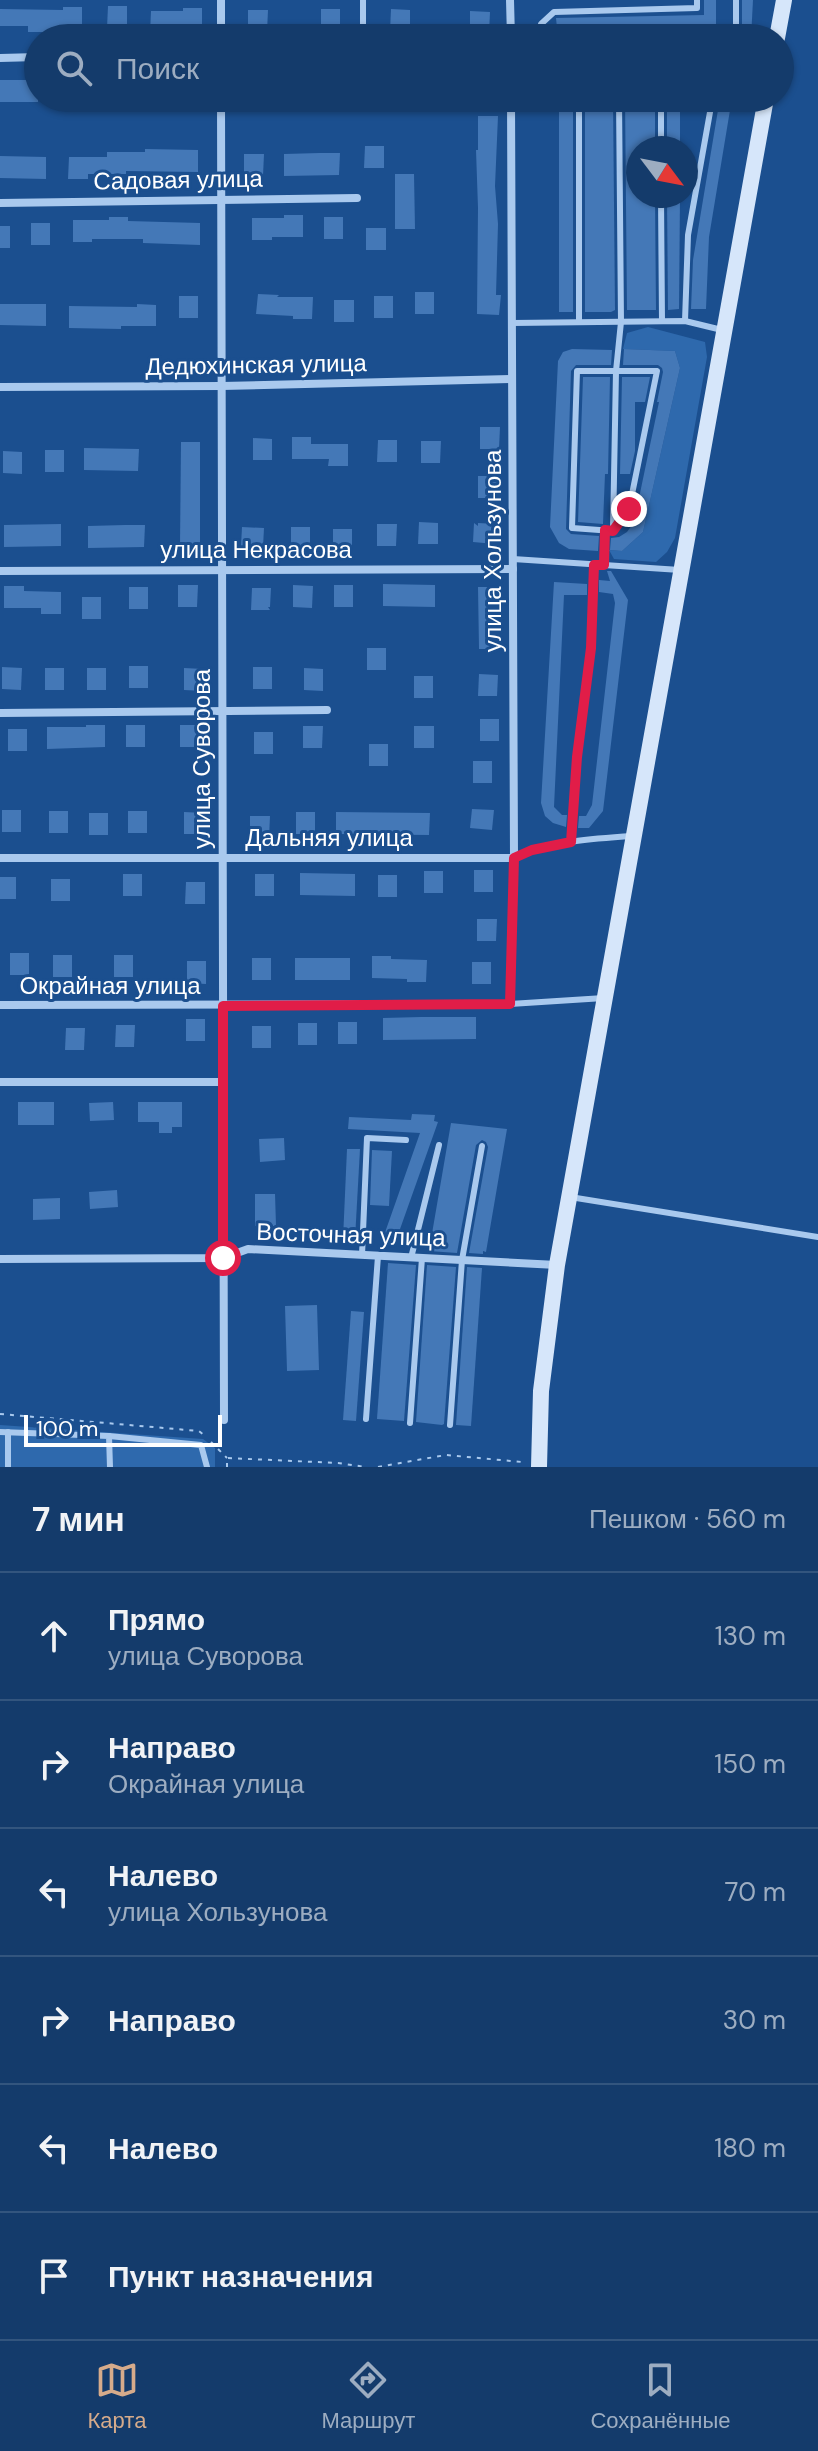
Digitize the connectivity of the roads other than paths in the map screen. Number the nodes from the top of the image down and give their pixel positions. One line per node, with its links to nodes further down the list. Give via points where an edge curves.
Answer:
1 (221, 0): 13 (street)
2 (363, 0): 14 (lane)
3 (510, 0): 15 (street)
4 (580, 0): 12 (lane)
5 (624, 0): 11 (lane)
6 (668, 0): 10 (lane)
7 (697, 0): 10 (lane, via 697,8)
8 (736, 0): 17 (lane)
9 (784, 0): 18 (main road)
10 (668, 9): 11 (lane)
11 (624, 10): 12 (lane)
12 (581, 12): 16 (lane, via 554,12)
13 (221, 24)
14 (363, 24)
15 (511, 24)
16 (541, 24)
17 (736, 24)
18 (780, 24)
19 (24, 57): 20 (street)
20 (0, 58)
21 (221, 112): 30 (street, улица Суворова)
22 (511, 112): 37 (street, улица Хользунова)
23 (579, 112): 35 (lane)
24 (619, 112): 36 (lane)
25 (661, 112): 28 (lane)
26 (710, 112): 34 (lane, via 688,235)
27 (764, 112): 38 (main road)
28 (661, 136)
29 (357, 198): 30 (street, Садовая улица)
30 (221, 200): 31 (street, Садовая улица); 41 (street, улица Суворова)
31 (0, 203)
32 (661, 208): 33 (lane)
33 (662, 321): 34 (lane); 36 (lane)
34 (685, 321): 38 (lane)
35 (579, 322): 36 (lane); 37 (lane)
36 (621, 322): 39 (lane)
37 (512, 323): 40 (street, улица Хользунова)
38 (726, 331): 49 (main road)
39 (616, 371): 43 (lane); 43 (lane, via 657,371 629,509); 43 (lane, via 577,371 572,528)
40 (512, 379): 41 (street, Дедюхинская улица); 44 (street, улица Хользунова)
41 (222, 386): 42 (street, Дедюхинская улица); 47 (street, улица Суворова)
42 (0, 387)
43 (609, 530): 46 (lane)
44 (513, 564): 45 (lane); 47 (street, улица Некрасова); 57 (street, улица Хользунова)
45 (594, 565): 46 (lane); 54 (lane)
46 (604, 565): 49 (lane)
47 (222, 570): 48 (street, улица Некрасова); 51 (street, улица Суворова)
48 (0, 571)
49 (683, 571): 53 (main road)
50 (327, 710): 51 (street)
51 (222, 711): 52 (street); 56 (street, улица Суворова)
52 (0, 713)
53 (635, 836): 54 (lane); 58 (main road)
54 (571, 842): 57 (lane)
55 (0, 858): 56 (street, Дальняя улица)
56 (222, 858): 57 (street, Дальняя улица); 61 (street, улица Суворова)
57 (514, 858): 59 (street, улица Хользунова)
58 (604, 998): 59 (lane, Окрайная улица); 67 (main road)
59 (510, 1004): 61 (street, Окрайная улица)
60 (0, 1005): 61 (street, Окрайная улица)
61 (223, 1006): 63 (street, улица Суворова)
62 (0, 1082): 63 (street)
63 (223, 1082): 71 (street, улица Суворова)
64 (406, 1140): 69 (lane, via 367,1138)
65 (439, 1145): 72 (lane)
66 (482, 1146): 75 (lane)
67 (570, 1197): 68 (lane); 76 (main road)
68 (818, 1237)
69 (362, 1255): 70 (street, Восточная улица); 71 (street, Восточная улица, via 248,1249)
70 (378, 1256): 72 (street, Восточная улица); 77 (lane)
71 (223, 1258): 74 (street, Восточная улица); 78 (street, улица Суворова)
72 (411, 1258): 73 (street, Восточная улица)
73 (422, 1258): 75 (street, Восточная улица); 79 (lane)
74 (0, 1259)
75 (462, 1260): 76 (street, Восточная улица); 80 (lane)
76 (557, 1265): 83 (main road, via 541,1391)
77 (366, 1419)
78 (224, 1420)
79 (410, 1423)
80 (450, 1425)
81 (4, 1432): 82 (lane); 84 (lane)
82 (109, 1436): 85 (lane); 86 (lane, via 201,1445)
83 (539, 1465)
84 (8, 1467)
85 (110, 1467)
86 (207, 1467)

